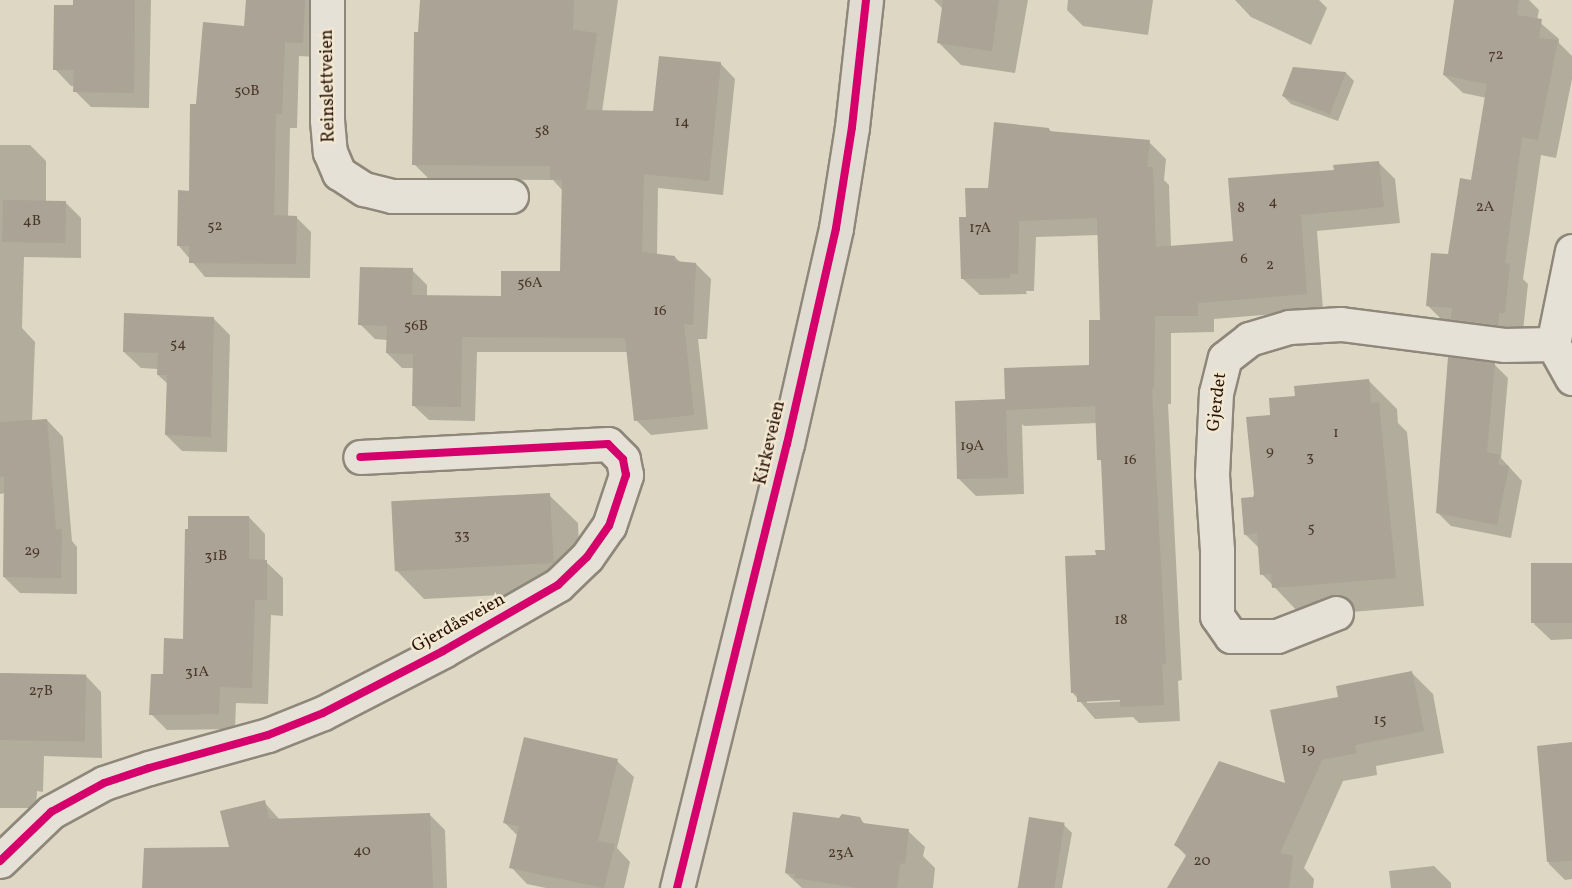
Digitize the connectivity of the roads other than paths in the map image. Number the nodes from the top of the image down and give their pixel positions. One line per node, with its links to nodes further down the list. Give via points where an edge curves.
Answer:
1 (327, 0): 3 (street, Reinslettveien, via 327,120 330,152 339,173 364,189 392,196)
2 (866, 0): 10 (main road, Kirkeveien, via 836,228)
3 (511, 196)
4 (1572, 251): 5 (street)
5 (1553, 344): 6 (street); 8 (street, Gjerdet, via 1504,345 1341,324 1289,327 1249,339 1225,358 1216,393 1212,474 1217,616 1231,636 1277,636)
6 (1572, 378)
7 (360, 457): 9 (street, Gjerdåsveien, via 608,444 623,459 626,475 609,526 587,558 558,585 323,714 268,735 104,783 51,812)
8 (1335, 614)
9 (0, 861)
10 (677, 888)

